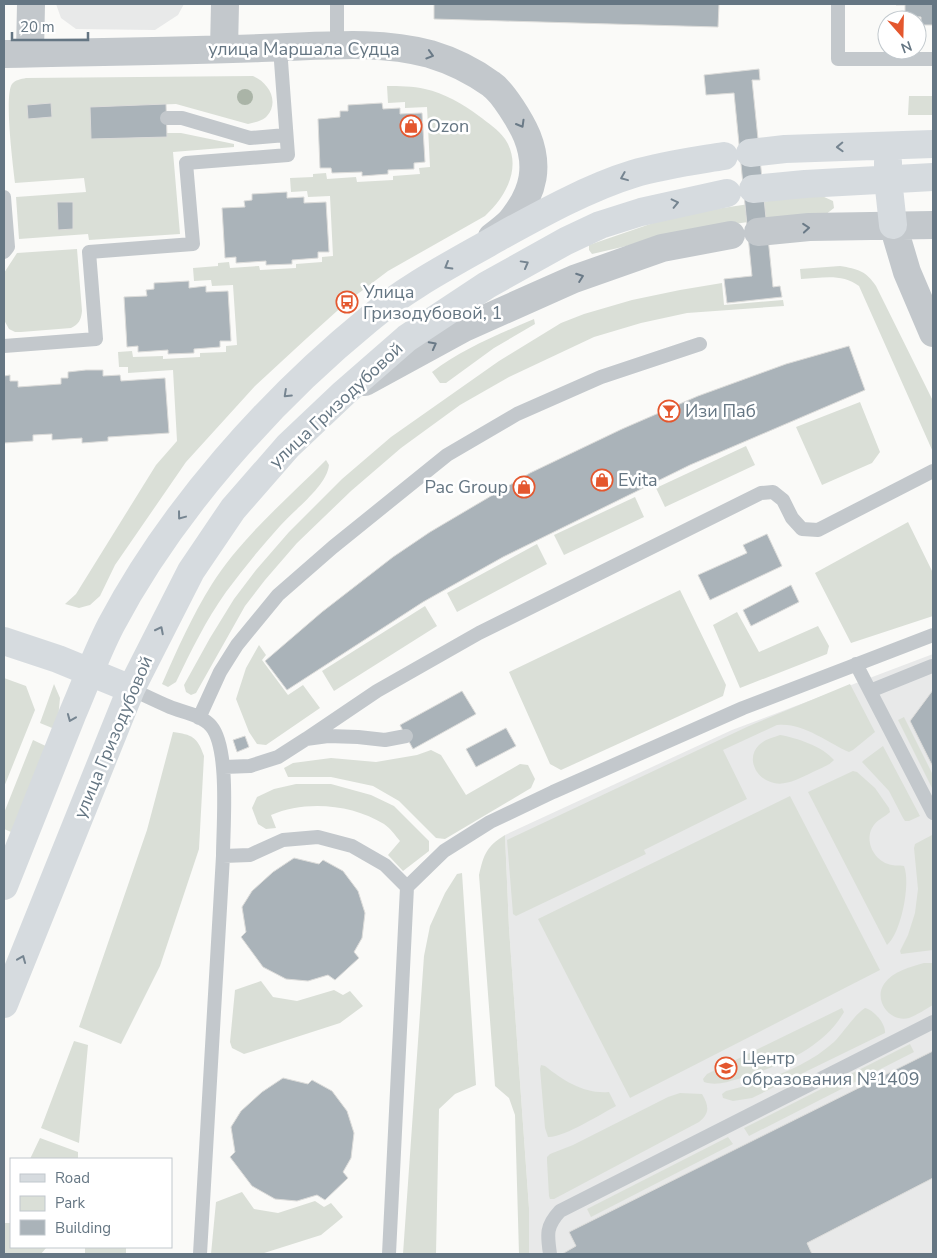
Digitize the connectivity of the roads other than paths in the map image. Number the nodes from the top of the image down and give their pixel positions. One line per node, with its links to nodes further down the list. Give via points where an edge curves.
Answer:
1 (31, 4): 8 (street)
2 (225, 4): 7 (street)
3 (337, 4): 5 (lane)
4 (838, 4): 9 (lane, via 838,59)
5 (337, 46): 6 (street, улица Маршала Судца); 19 (street, улица Маршала Судца, one-way to 19, via 401,47 432,55 492,84 514,113 532,148 535,169 528,194 514,218)
6 (280, 48): 7 (street, улица Маршала Судца); 11 (lane)
7 (224, 49): 8 (street, улица Маршала Судца)
8 (17, 53)
9 (933, 59)
10 (167, 118): 11 (lane, via 182,118 250,138)
11 (286, 135): 23 (lane, via 288,155 186,162 193,244 89,252 96,339)
12 (933, 144): 13 (street)
13 (888, 145): 15 (street); 19 (street, one-way to 19, via 768,150 632,174 530,219)
14 (933, 177): 15 (street, улица Гризодубовой)
15 (888, 179): 17 (street); 24 (street, улица Гризодубовой, one-way to 15, via 407,338 487,285 600,225 641,212 740,191)
16 (4, 198): 20 (lane, via 8,247)
17 (893, 225): 18 (street); 21 (street, via 907,272); 24 (street, one-way to 17, via 464,328 574,279 662,248 809,227)
18 (933, 225)
19 (481, 247): 30 (street, one-way to 30, via 424,280 369,319 274,406 208,480 137,578)
20 (4, 252)
21 (933, 332)
22 (700, 344): 33 (lane, via 602,377 517,414 447,456 278,594 237,644)
23 (4, 346)
24 (344, 393): 31 (street, улица Гризодубовой, one-way to 24, via 191,570 233,509 288,446)
25 (933, 471): 35 (lane, via 818,530 802,529 792,518 784,500 773,492 761,493 479,633 377,691)
26 (933, 635): 28 (lane)
27 (4, 641): 30 (street)
28 (856, 664): 32 (lane); 40 (lane, via 743,708 490,822 444,851)
29 (932, 666): 32 (lane)
30 (90, 673): 31 (street); 39 (street, one-way to 39)
31 (131, 689): 33 (lane); 41 (street, улица Гризодубовой, one-way to 31)
32 (870, 691): 37 (lane)
33 (199, 718): 36 (lane, via 212,727)
34 (406, 736): 35 (lane, via 385,740 358,736)
35 (306, 739): 36 (lane, via 278,757 250,766)
36 (224, 767): 38 (lane)
37 (933, 813)
38 (223, 856): 40 (lane, via 250,855 283,840 318,837 352,846 385,866); 43 (lane)
39 (4, 886)
40 (407, 887): 44 (lane)
41 (4, 1004)
42 (933, 1022): 45 (lane, via 560,1211 552,1220 548,1234)
43 (200, 1254)
44 (389, 1254)
45 (550, 1254)

